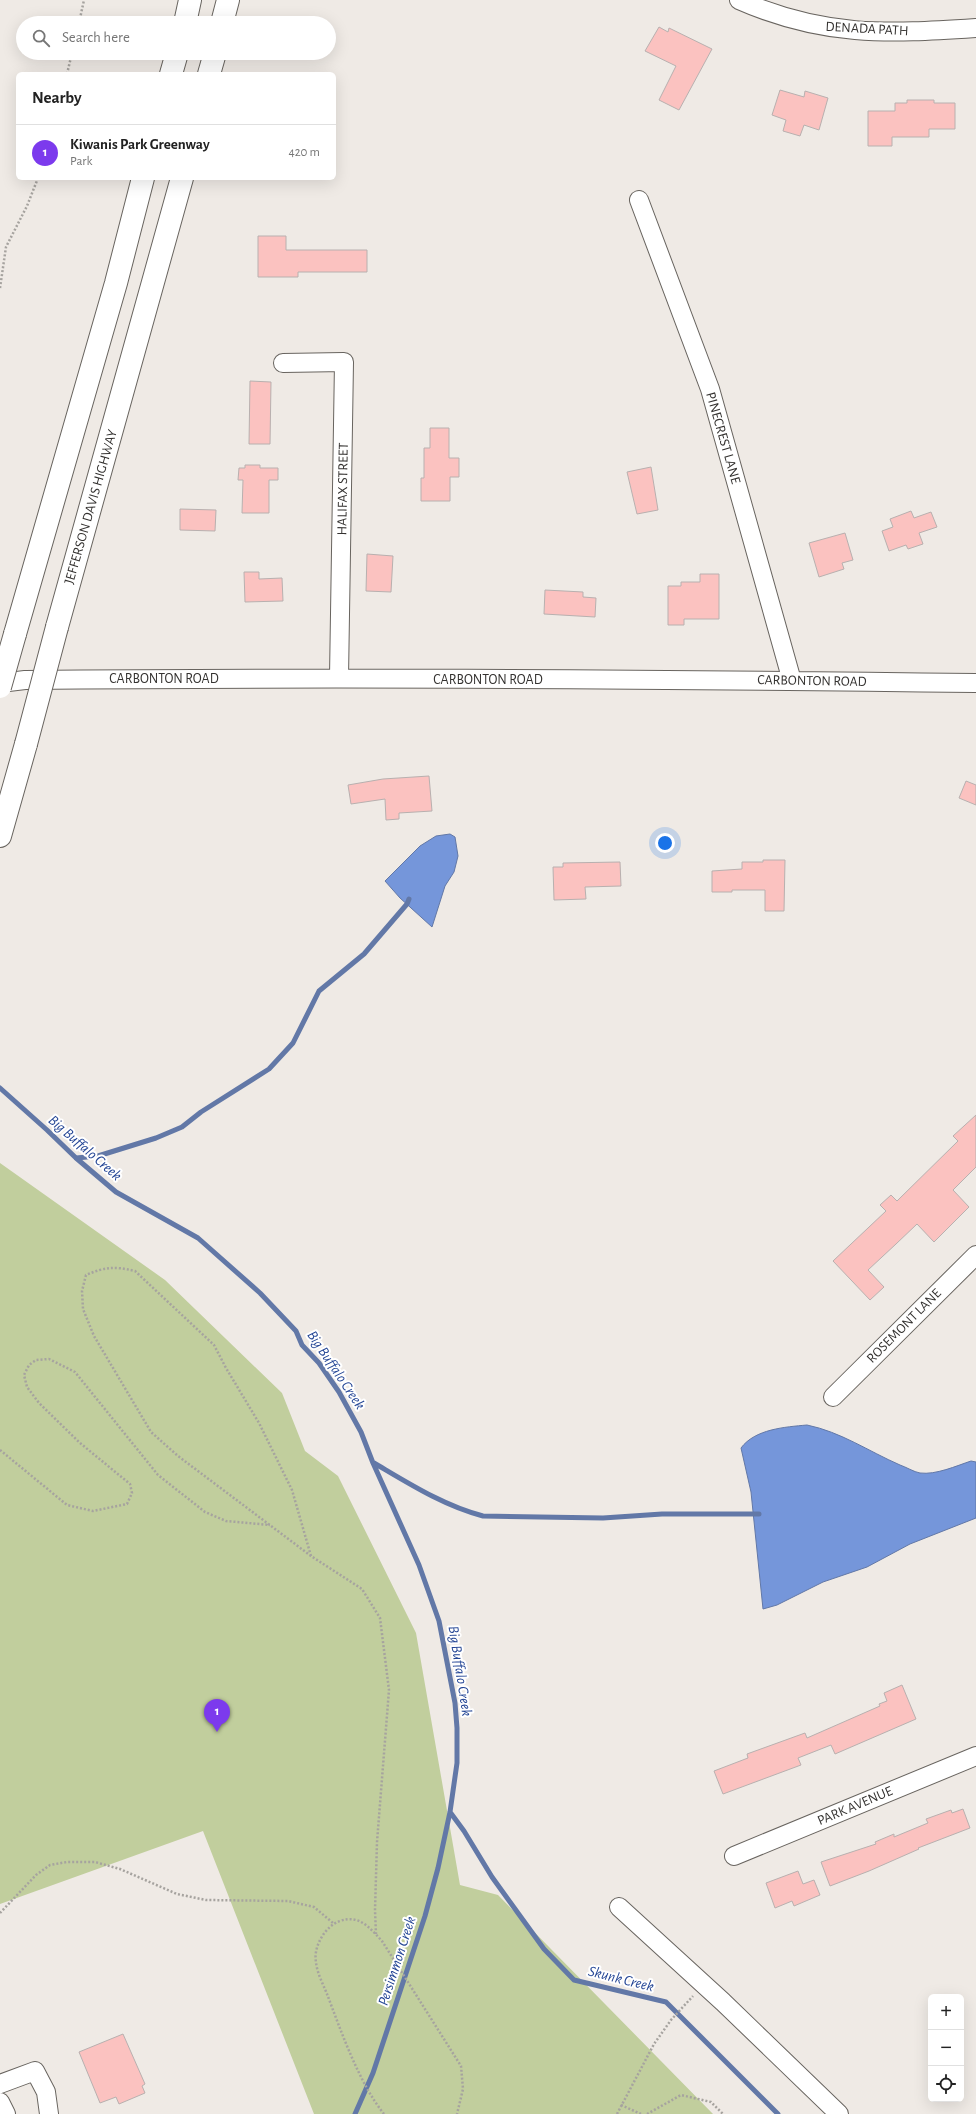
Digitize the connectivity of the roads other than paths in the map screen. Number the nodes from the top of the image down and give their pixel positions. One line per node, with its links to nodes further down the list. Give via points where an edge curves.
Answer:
1 (190, 0): 4 (highway)
2 (228, 0): 5 (highway)
3 (739, 0): 6 (street, DENADA PATH, via 795,22 840,30 914,32)
4 (186, 16)
5 (224, 16)
6 (976, 28)
7 (175, 60): 9 (highway)
8 (213, 60): 10 (highway)
9 (172, 72)
10 (210, 72)
11 (142, 180): 19 (highway, bridge, via 116,283)
12 (181, 180): 20 (highway, JEFFERSON DAVIS HIGHWAY, bridge)
13 (639, 200): 16 (street, PINECREST LANE, via 710,389)
14 (283, 363): 15 (street, HALIFAX STREET, via 344,362)
15 (339, 677): 16 (street, CARBONTON ROAD, via 461,680); 17 (street, CARBONTON ROAD, via 25,680)
16 (792, 680): 18 (street, CARBONTON ROAD)
17 (0, 683)
18 (976, 683)
19 (0, 687)
20 (0, 836)
21 (976, 1255): 22 (street, ROSEMONT LANE)
22 (833, 1397)
23 (976, 1756): 24 (street, PARK AVENUE)
24 (734, 1856)
25 (619, 1907): 30 (street, via 724,2002)
26 (0, 2084): 29 (street, via 35,2070 46,2092)
27 (0, 2102): 28 (street)
28 (6, 2114)
29 (49, 2114)
30 (839, 2114)

